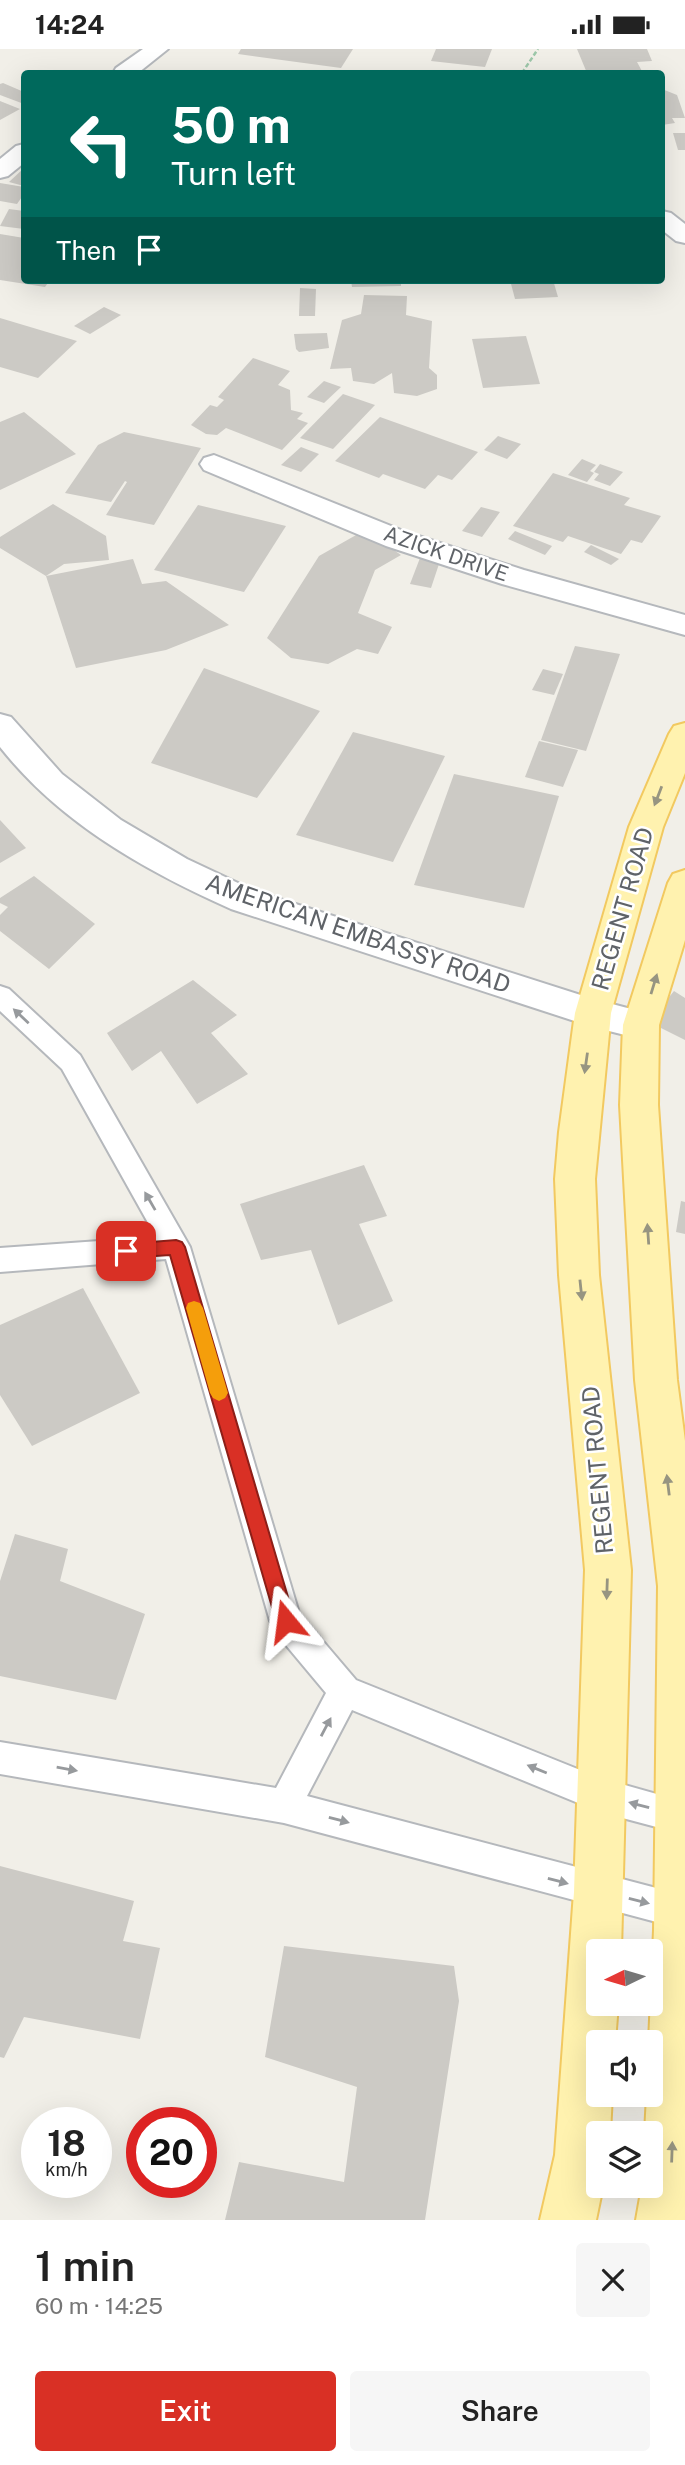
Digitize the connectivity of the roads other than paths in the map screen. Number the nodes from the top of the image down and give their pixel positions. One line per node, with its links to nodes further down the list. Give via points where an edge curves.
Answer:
1 (157, 49): 2 (street)
2 (128, 70)
3 (21, 154): 4 (street)
4 (0, 171)
5 (665, 220): 6 (street)
6 (685, 236)
7 (214, 464): 8 (street, AZICK DRIVE, via 396,539)
8 (685, 625)
9 (0, 725): 13 (street, AMERICAN EMBASSY ROAD, via 45,777 105,827 202,883)
10 (685, 734): 13 (main road, REGENT ROAD, one-way to 13, via 646,827)
11 (685, 883): 14 (main road, REGENT ROAD, one-way to 11)
12 (0, 996): 15 (lane, one-way to 12, via 71,1062)
13 (593, 1013): 14 (street, AMERICAN EMBASSY ROAD); 19 (main road, REGENT ROAD, one-way to 19, via 575,1179 579,1275 608,1570)
14 (641, 1025): 21 (main road, REGENT ROAD, one-way to 14, via 681,1586 656,1380 639,1105)
15 (176, 1247): 16 (lane); 17 (lane, via 286,1621)
16 (0, 1260)
17 (345, 1691): 19 (lane, one-way to 17); 20 (lane, one-way to 17)
18 (0, 1758): 20 (lane, one-way to 20)
19 (600, 1795): 21 (lane, one-way to 19); 22 (main road, REGENT ROAD)
20 (284, 1805): 22 (lane, one-way to 22)
21 (679, 1816): 23 (main road, REGENT ROAD)
22 (599, 1892): 23 (lane, one-way to 23); 24 (main road, REGENT ROAD, via 582,2155)
23 (679, 1911): 25 (main road, REGENT ROAD, one-way to 23, via 671,2172)
24 (568, 2220)
25 (664, 2220)

